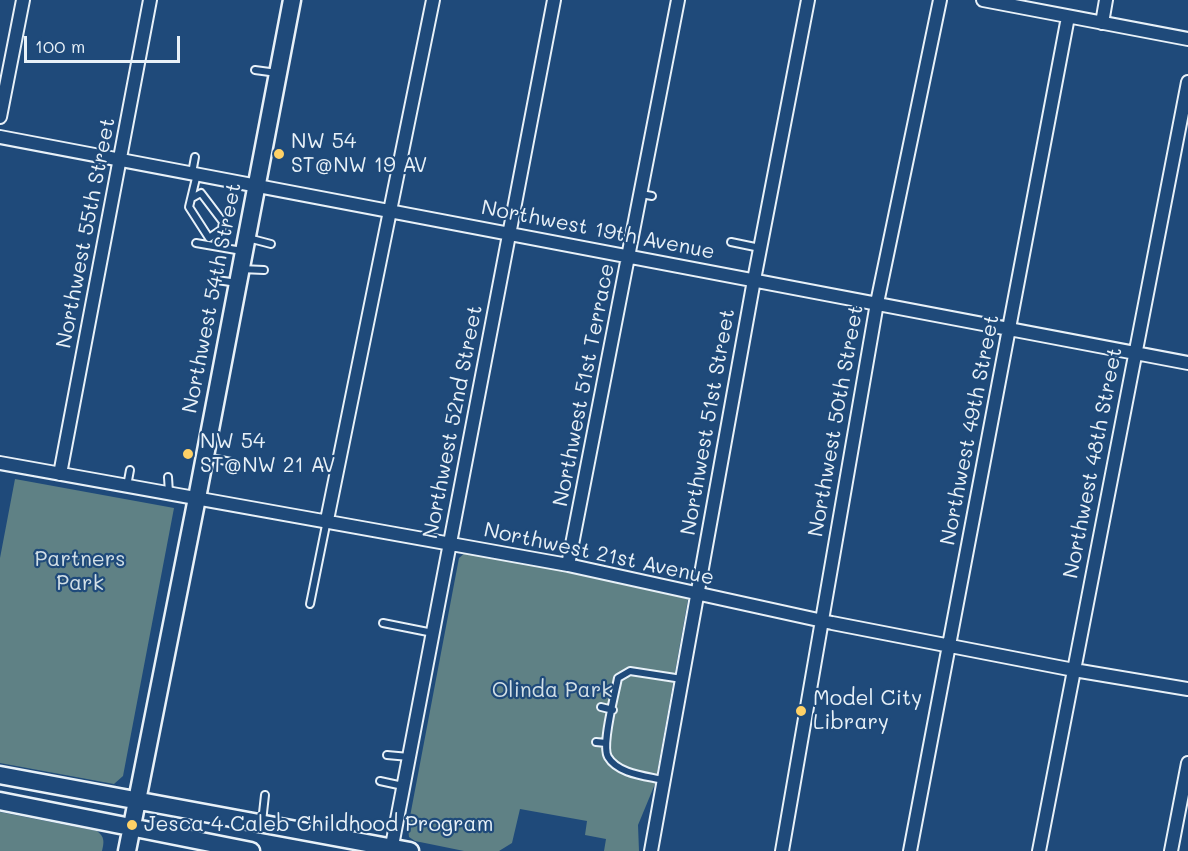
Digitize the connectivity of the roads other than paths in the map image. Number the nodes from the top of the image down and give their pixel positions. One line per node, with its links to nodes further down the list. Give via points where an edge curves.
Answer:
1 (23, 0): 17 (street)
2 (150, 0): 20 (street, Northwest 55th Street)
3 (292, 0): 15 (main road, Northwest 54th Street)
4 (433, 0): 24 (street)
5 (554, 0): 25 (street, Northwest 52nd Street)
6 (678, 0): 33 (street, Northwest 51st Terrace, via 646,195)
7 (808, 0): 32 (street, Northwest 51st Street)
8 (940, 0): 38 (street, Northwest 50th Street)
9 (983, 0): 11 (street)
10 (1106, 0): 12 (street)
11 (1068, 17): 12 (street); 39 (street, Northwest 49th Street)
12 (1102, 23): 13 (street)
13 (1188, 39)
14 (255, 70): 15 (lane)
15 (278, 73): 22 (main road, Northwest 54th Street)
16 (1188, 82): 40 (street, Northwest 48th Street)
17 (0, 117)
18 (0, 136): 20 (street, Northwest 19th Avenue)
19 (195, 157): 21 (lane)
20 (120, 159): 21 (street, Northwest 19th Avenue); 46 (street, Northwest 55th Street)
21 (194, 173): 22 (street, Northwest 19th Avenue); 23 (lane)
22 (256, 185): 24 (street, Northwest 19th Avenue); 29 (main road, Northwest 54th Street)
23 (192, 198): 26 (lane, via 189,207 204,223); 26 (lane, via 201,193 223,222 222,229)
24 (390, 211): 25 (street, Northwest 19th Avenue); 51 (street)
25 (508, 233): 33 (street, Northwest 19th Avenue); 52 (street, Northwest 52nd Street)
26 (209, 238): 31 (lane)
27 (730, 242): 32 (lane)
28 (196, 243): 31 (lane)
29 (245, 244): 30 (lane); 31 (lane); 35 (main road, Northwest 54th Street)
30 (271, 244)
31 (212, 245)
32 (760, 248): 37 (street, Northwest 51st Street)
33 (629, 256): 37 (street, Northwest 19th Avenue, via 725,269); 53 (street, Northwest 51st Terrace)
34 (264, 270): 35 (lane)
35 (239, 276): 36 (lane); 42 (main road, Northwest 54th Street)
36 (217, 280)
37 (754, 280): 38 (street, Northwest 19th Avenue); 54 (street, Northwest 51st Street)
38 (877, 303): 39 (street, Northwest 19th Avenue); 56 (street, Northwest 50th Street)
39 (1009, 329): 40 (street, Northwest 19th Avenue); 59 (street, Northwest 49th Street)
40 (1134, 353): 41 (street, Northwest 19th Avenue); 60 (street, Northwest 48th Street)
41 (1188, 363)
42 (205, 457): 43 (lane); 50 (main road, Northwest 54th Street)
43 (231, 462)
44 (0, 463): 46 (street, Northwest 21st Avenue)
45 (130, 470): 48 (lane)
46 (60, 474): 48 (street, Northwest 21st Avenue)
47 (168, 477): 49 (lane)
48 (127, 486): 49 (street, Northwest 21st Avenue)
49 (169, 493): 50 (street, Northwest 21st Avenue)
50 (197, 498): 51 (street, Northwest 21st Avenue); 76 (main road, Northwest 54th Street)
51 (327, 520): 52 (street, Northwest 21st Avenue); 55 (lane)
52 (450, 544): 53 (street, Northwest 21st Avenue); 58 (street, Northwest 52nd Street)
53 (568, 566): 54 (street, Northwest 21st Avenue)
54 (697, 593): 56 (street, Northwest 21st Avenue); 61 (street, Northwest 51st Street)
55 (310, 604)
56 (820, 620): 59 (street, Northwest 21st Avenue); 84 (street, Northwest 50th Street)
57 (383, 622): 58 (lane)
58 (433, 633): 68 (street, Northwest 52nd Street)
59 (948, 645): 60 (street, Northwest 21st Avenue); 85 (street, Northwest 49th Street)
60 (1074, 670): 62 (street, Northwest 21st Avenue); 86 (street, Northwest 48th Street)
61 (681, 679): 64 (lane, via 630,671 618,678); 71 (street, Northwest 51st Street)
62 (1188, 689)
63 (601, 707): 64 (lane)
64 (612, 710): 66 (lane)
65 (596, 742): 66 (lane)
66 (606, 743): 71 (lane, via 607,755 613,763 634,774)
67 (387, 755): 68 (lane)
68 (409, 757): 73 (street, Northwest 52nd Street)
69 (1188, 763): 87 (street)
70 (0, 775): 76 (main road)
71 (663, 780): 83 (street, Northwest 51st Street)
72 (380, 781): 73 (lane)
73 (403, 786): 79 (street, Northwest 52nd Street)
74 (265, 795): 77 (lane)
75 (0, 801): 78 (main road)
76 (136, 801): 77 (main road); 78 (main road, Northwest 54th Street)
77 (262, 822): 79 (main road)
78 (131, 826): 80 (main road, Northwest 54th Street); 81 (main road)
79 (391, 849): 82 (main road)
80 (126, 851)
81 (251, 851)
82 (410, 851)
83 (651, 851)
84 (782, 851)
85 (910, 851)
86 (1039, 851)
87 (1171, 851)

